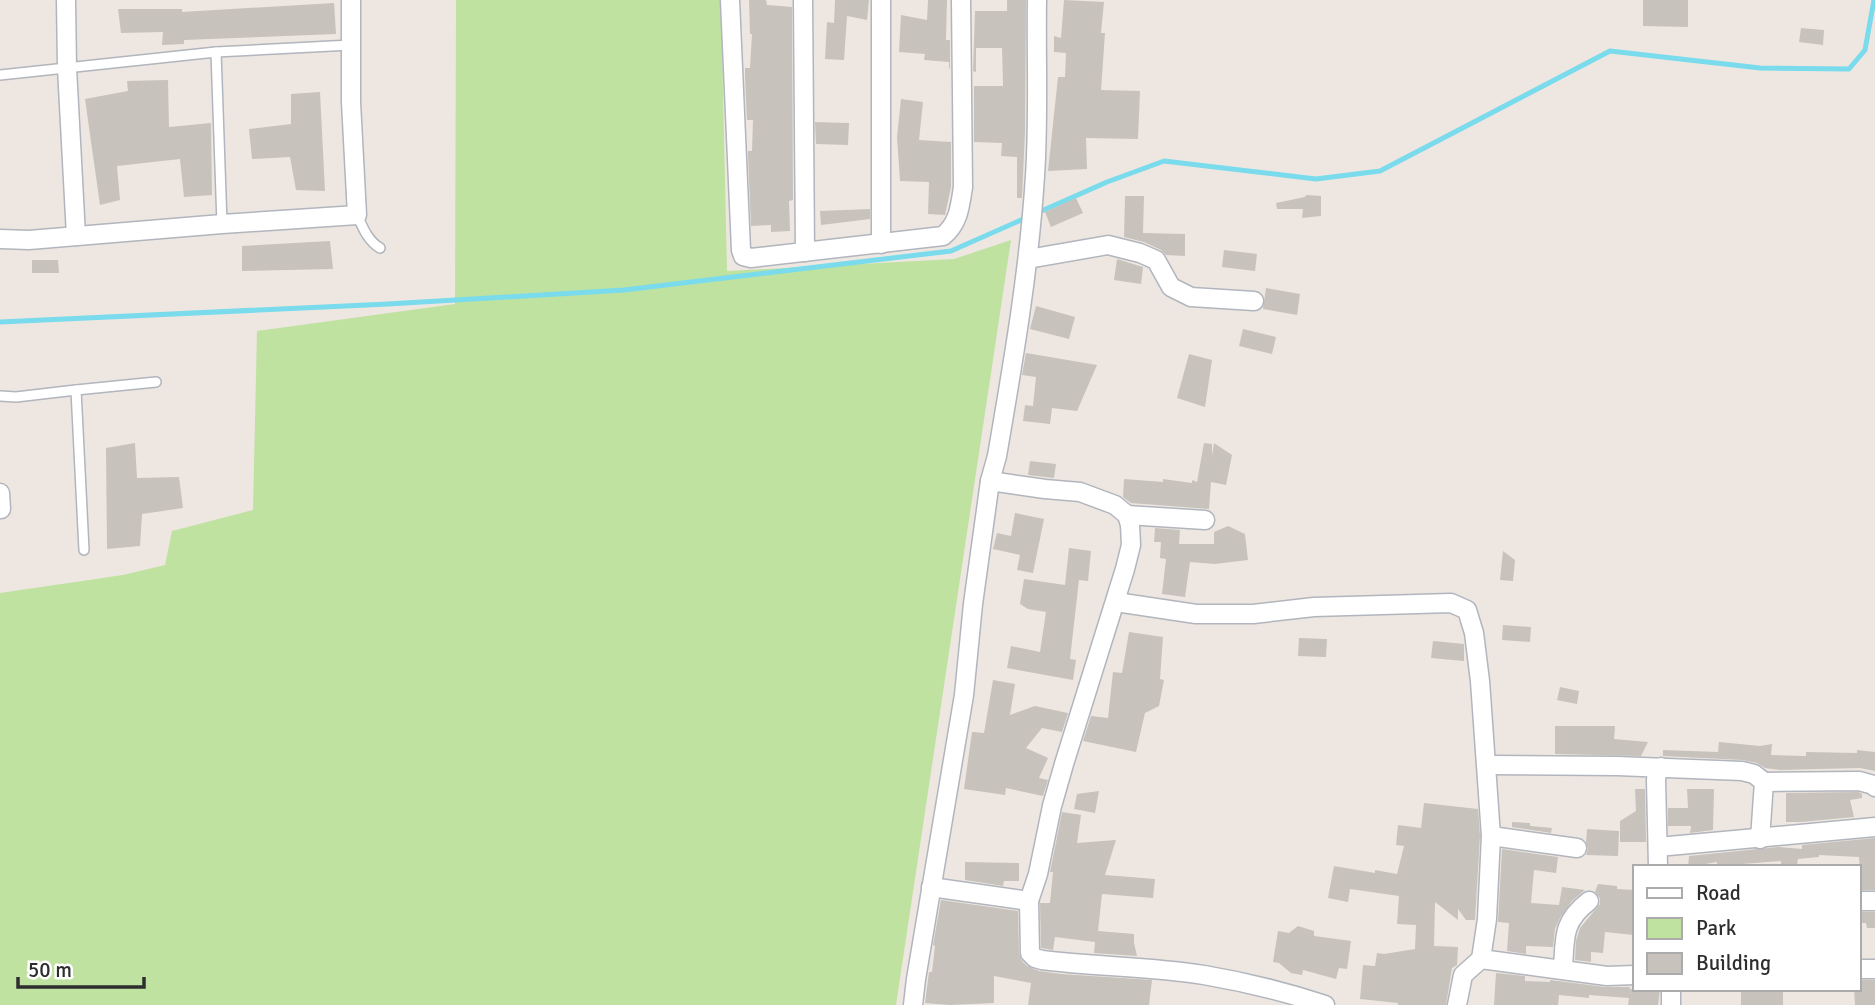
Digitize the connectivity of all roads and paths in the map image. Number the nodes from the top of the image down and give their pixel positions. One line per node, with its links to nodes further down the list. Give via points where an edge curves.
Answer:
1 (66, 0): 10 (street)
2 (351, 0): 8 (street)
3 (730, 0): 18 (street, via 741,250 751,258)
4 (803, 0): 18 (street)
5 (881, 0): 16 (street)
6 (961, 0): 16 (street, via 963,187 957,219 943,236)
7 (1037, 0): 19 (street, via 1038,115)
8 (351, 45): 9 (lane); 12 (street)
9 (216, 52): 10 (lane); 13 (lane)
10 (67, 68): 11 (lane); 14 (street)
11 (0, 75)
12 (357, 215): 13 (street); 17 (lane, via 368,237)
13 (222, 224): 14 (street)
14 (76, 236): 15 (street)
15 (0, 239)
16 (881, 244): 18 (street)
17 (380, 248)
18 (805, 252)
19 (1029, 254): 20 (street, via 1108,245 1156,260 1171,287 1191,297); 24 (street)
20 (1254, 301)
21 (156, 382): 22 (lane)
22 (76, 390): 23 (lane); 27 (lane)
23 (0, 396)
24 (990, 481): 25 (street, via 1080,492 1115,505); 39 (street, via 964,695)
25 (1127, 515): 26 (street); 28 (street, via 1131,545)
26 (1205, 520)
27 (84, 550)
28 (1116, 602): 29 (street, via 1196,614 1459,605 1467,610 1475,632); 40 (street, via 1063,764)
29 (1487, 765): 30 (street); 34 (street)
30 (1661, 767): 31 (street, via 1742,771); 36 (street, via 1656,780)
31 (1764, 782): 32 (street, via 1859,781); 35 (street)
32 (1875, 787)
33 (1875, 827): 35 (street)
34 (1491, 836): 37 (street); 42 (street)
35 (1760, 839): 36 (street)
36 (1658, 847): 38 (street)
37 (1577, 848)
38 (1658, 865)
39 (932, 887): 40 (street); 45 (street)
40 (1030, 901): 46 (street, via 1030,953 1035,958 1204,975)
41 (1589, 901): 43 (street, via 1569,921)
42 (1480, 960): 43 (street); 47 (street, via 1463,975)
43 (1563, 969): 44 (street)
44 (1633, 975)
45 (913, 1005)
46 (1325, 1005)
47 (1457, 1005)

